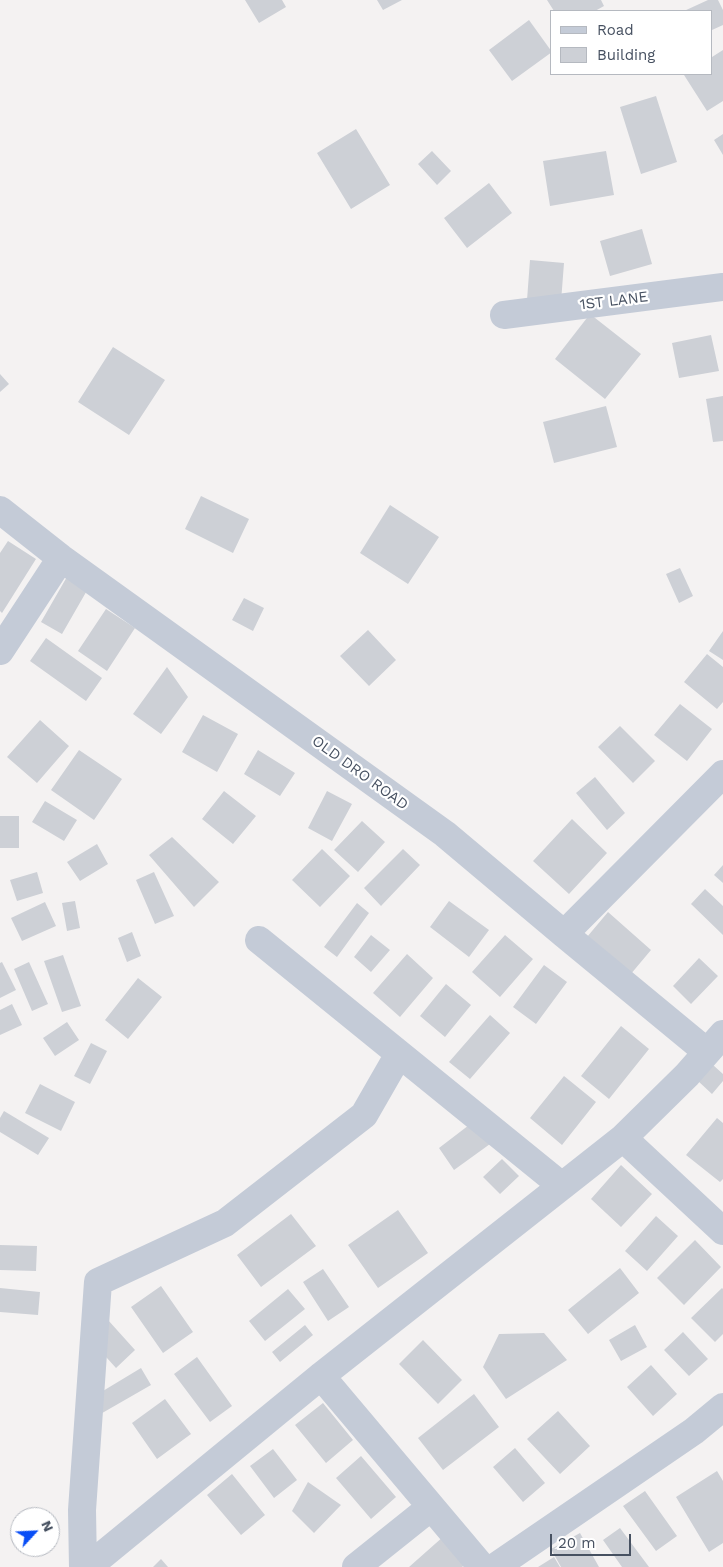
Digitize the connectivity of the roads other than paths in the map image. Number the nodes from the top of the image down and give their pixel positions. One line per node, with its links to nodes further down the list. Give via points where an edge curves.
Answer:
1 (723, 287): 2 (street, 1ST LANE)
2 (504, 315)
3 (0, 510): 4 (street, OLD DRO ROAD)
4 (61, 558): 5 (street); 7 (street, OLD DRO ROAD, via 445,834)
5 (0, 651)
6 (723, 774): 7 (street)
7 (564, 934): 9 (street, OLD DRO ROAD)
8 (259, 940): 10 (street)
9 (715, 1043): 11 (street, OLD DRO ROAD)
10 (399, 1054): 12 (street); 17 (street, via 364,1115 225,1223 98,1282 82,1510)
11 (624, 1138): 12 (street, OLD DRO ROAD); 13 (street)
12 (562, 1186): 14 (street, OLD DRO ROAD)
13 (723, 1231)
14 (321, 1376): 16 (street); 18 (street, OLD DRO ROAD)
15 (723, 1408): 21 (street)
16 (431, 1507): 19 (street); 20 (street)
17 (83, 1567)
18 (88, 1567)
19 (356, 1567)
20 (482, 1567)
21 (495, 1567)

